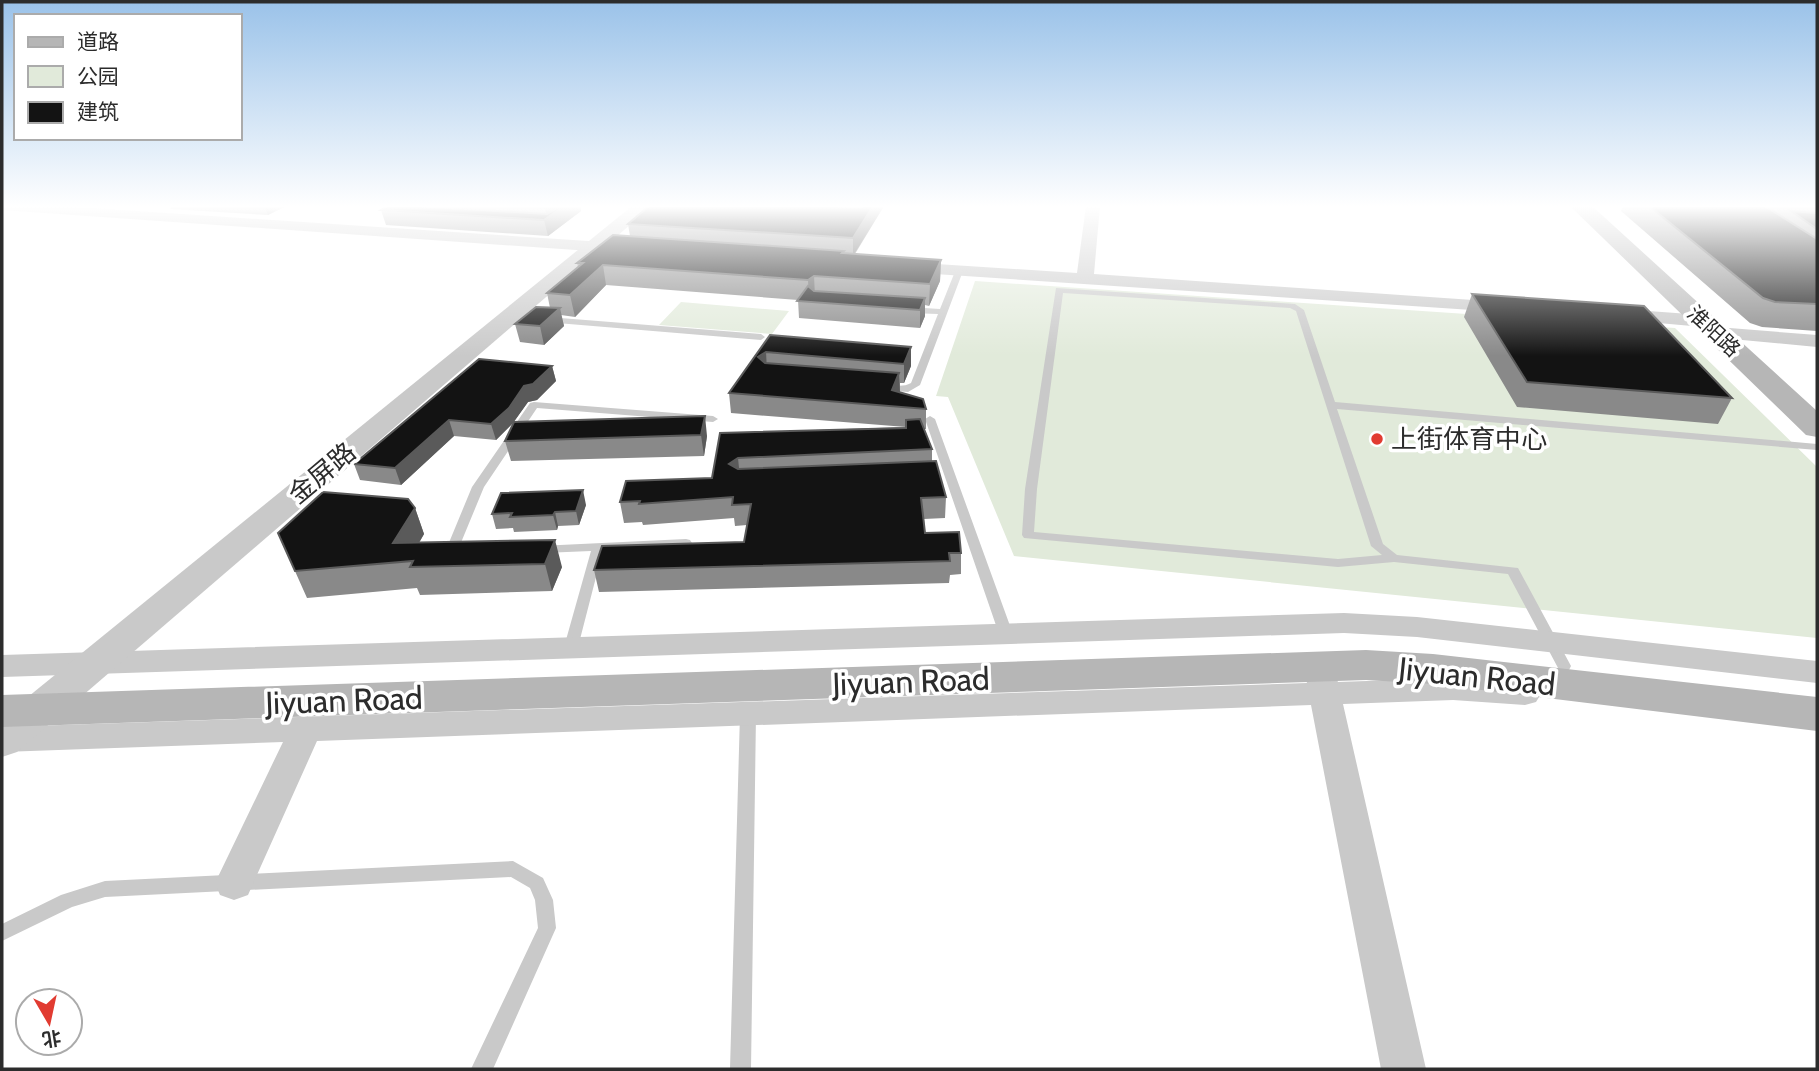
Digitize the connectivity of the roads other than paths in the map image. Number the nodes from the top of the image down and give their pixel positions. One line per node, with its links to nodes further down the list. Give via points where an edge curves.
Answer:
1 (584, 256): 12 (street, 金屏路)
2 (1087, 256): 7 (street)
3 (1636, 256): 13 (main road, 淮阳路)
4 (1643, 256): 13 (main road, 淮阳路)
5 (891, 266): 6 (street)
6 (959, 271): 7 (street); 10 (lane)
7 (1084, 279): 9 (street)
8 (892, 308): 10 (lane)
9 (1524, 309)
10 (943, 312): 17 (lane)
11 (1607, 314): 13 (street)
12 (524, 318): 14 (lane); 38 (street, 金屏路)
13 (1718, 330): 15 (street); 20 (main road, 淮阳路); 23 (main road, 淮阳路)
14 (761, 337)
15 (1817, 341)
16 (911, 359): 17 (lane)
17 (925, 360): 18 (lane, via 915,385 908,389)
18 (872, 387)
19 (1331, 405): 24 (lane); 31 (lane, via 1377,546); 31 (lane, via 1300,310 1292,306 1059,290 1027,536 1338,563)
20 (1817, 410)
21 (713, 419): 30 (lane, via 534,405 478,487 454,545 454,549)
22 (930, 419): 26 (lane)
23 (1817, 428)
24 (1817, 447)
25 (936, 474): 26 (lane)
26 (950, 474): 32 (lane)
27 (686, 543): 28 (lane)
28 (598, 547): 29 (lane); 33 (lane)
29 (528, 550)
30 (472, 553)
31 (1394, 558): 35 (lane, via 1513,571)
32 (1006, 634): 33 (street); 36 (street, via 1379,624)
33 (571, 648): 38 (street)
34 (2, 666): 38 (street)
35 (1564, 666): 38 (main road, Jiyuan Road, via 1356,646); 39 (main road, Jiyuan Road)
36 (1817, 672)
37 (1321, 680): 38 (main road, Jiyuan Road); 40 (street); 41 (main road, Jiyuan Road, via 1366,665 1433,669); 43 (street, via 1492,691); 49 (street)
38 (40, 692): 44 (street, 金屏路)
39 (1817, 695)
40 (748, 714): 42 (street); 48 (lane)
41 (1817, 715)
42 (306, 729): 44 (street); 45 (street)
43 (1817, 729)
44 (2, 740)
45 (234, 883): 46 (lane, via 105,889); 47 (lane, via 513,869 537,883 547,928)
46 (2, 933)
47 (482, 1069)
48 (740, 1069)
49 (1404, 1069)

